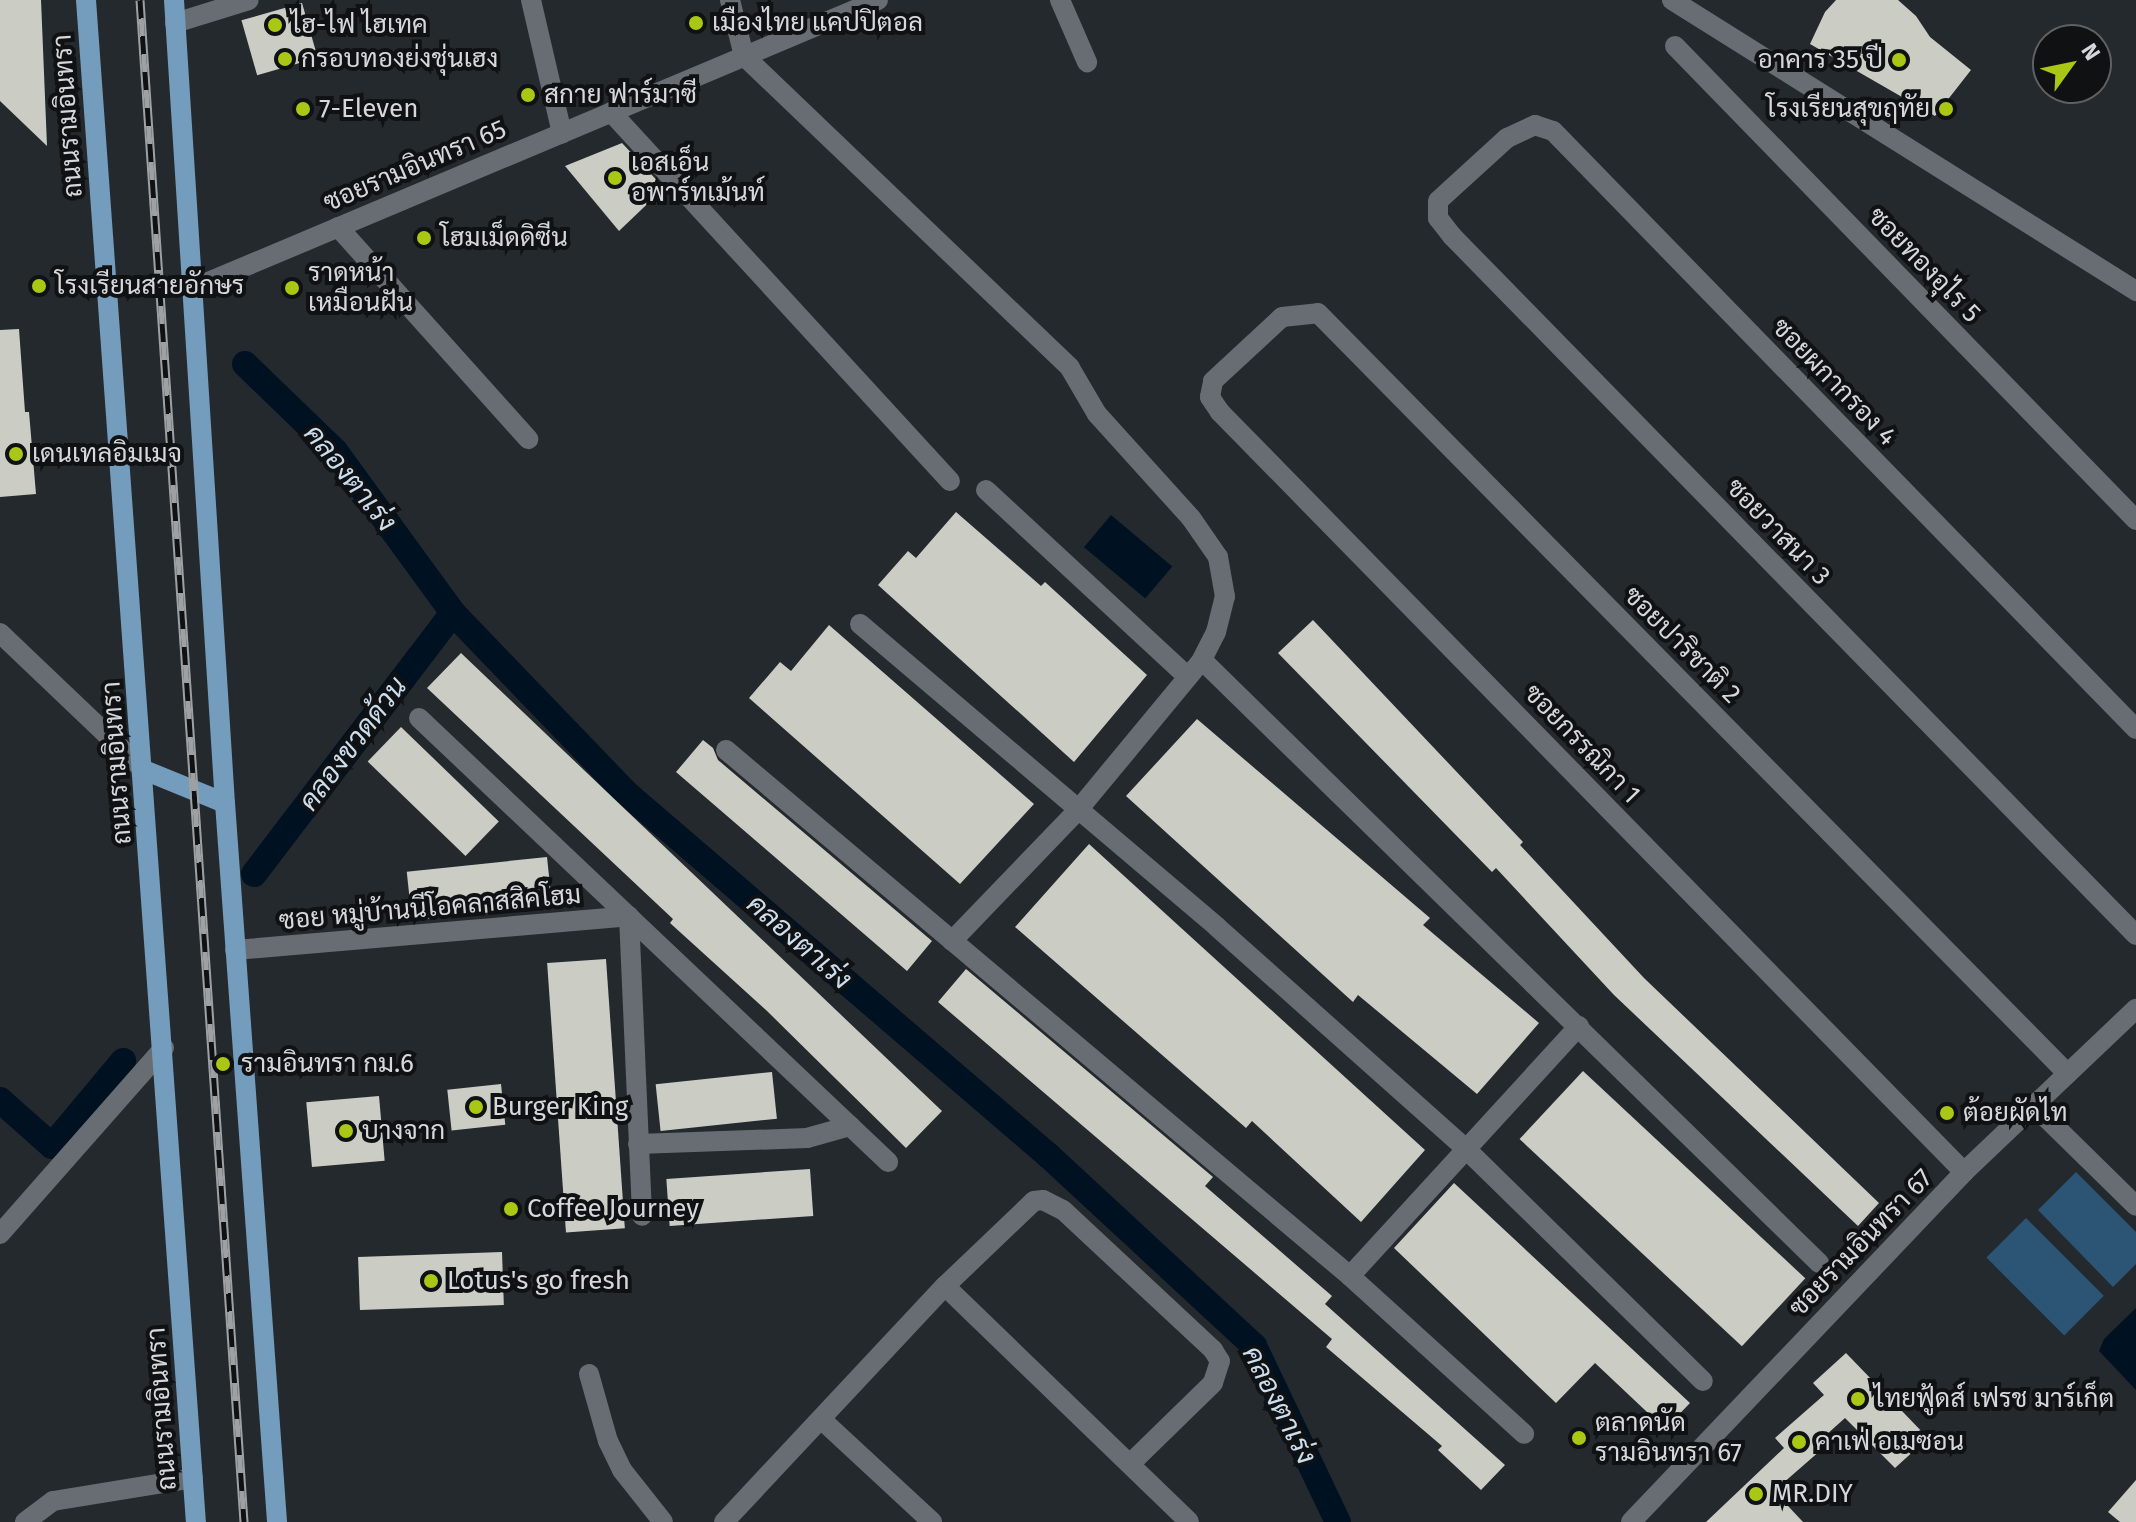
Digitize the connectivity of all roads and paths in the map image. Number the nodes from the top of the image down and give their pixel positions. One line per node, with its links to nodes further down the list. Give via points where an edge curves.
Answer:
1 (86, 0): 31 (main road, ถนนรามอินทรา)
2 (174, 0): 9 (main road)
3 (249, 0): 9 (street)
4 (531, 0): 14 (street)
5 (730, 0): 11 (street)
6 (878, 0): 11 (street, ซอยรามอินทรา 65)
7 (1060, 0): 12 (street)
8 (1672, 0): 18 (street)
9 (175, 23): 17 (main road)
10 (1675, 46): 23 (street, ซอยทองอุไร 5)
11 (744, 56): 13 (street, ซอยรามอินทรา 65); 26 (street, via 1070,368 1097,414 1191,518 1218,557 1225,596)
12 (1087, 62)
13 (611, 112): 14 (street, ซอยรามอินทรา 65); 21 (street)
14 (562, 133): 16 (street, ซอยรามอินทรา 65)
15 (1481, 161): 29 (street, ซอยผกากรอง 4, via 1507,138 1535,125 1553,131); 35 (street, ซอยวาสนา 3, via 1438,201 1438,218 1452,236)
16 (338, 227): 17 (street, ซอยรามอินทรา 65); 20 (street)
17 (194, 288): 32 (main road)
18 (2136, 291)
19 (1248, 348): 41 (street, ซอยปาริชาติ 2, via 1282,317 1318,313); 47 (street, ซอยกรรณิกา 1, via 1213,381 1210,397 1220,412)
20 (528, 439)
21 (950, 481)
22 (986, 490): 27 (street)
23 (2136, 520)
24 (860, 624): 33 (street)
25 (0, 633): 31 (street)
26 (1202, 660): 27 (street); 39 (street)
27 (1188, 677): 33 (street)
28 (419, 718): 34 (street, ซอย หมู่บ้านนีโอคลาสสิคโฮม)
29 (2136, 729)
30 (726, 750): 36 (street)
31 (144, 770): 32 (main road); 40 (main road, ถนนรามอินทรา)
32 (225, 803): 37 (main road)
33 (1078, 810): 36 (street); 45 (street)
34 (629, 916): 37 (street, ซอย หมู่บ้านนีโอคลาสสิคโฮม); 43 (street, ซอย หมู่บ้านนีโอคลาสสิคโฮม); 44 (street)
35 (2136, 935)
36 (952, 941): 52 (street)
37 (235, 950): 63 (main road)
38 (2136, 1009): 41 (street, ซอยรามอินทรา 67)
39 (1579, 1026): 45 (street); 51 (street)
40 (164, 1048): 50 (street); 59 (main road, ถนนรามอินทรา)
41 (2068, 1074): 42 (street, ซอยรามอินทรา 67)
42 (2035, 1107): 47 (street, ซอยรามอินทรา 67); 48 (street)
43 (850, 1126): 44 (street, via 807,1138); 46 (street, ซอย หมู่บ้านนีโอคลาสสิคโฮม)
44 (638, 1144): 49 (street)
45 (1467, 1150): 52 (street); 55 (street)
46 (888, 1162)
47 (1964, 1172): 67 (street, ซอยรามอินทรา 67)
48 (2136, 1206)
49 (642, 1216)
50 (0, 1234)
51 (1819, 1263)
52 (1350, 1276): 57 (street)
53 (945, 1286): 56 (street); 58 (street); 58 (street, via 1025,1208 1043,1200 1063,1210 1213,1350 1220,1361 1213,1383)
54 (589, 1374): 60 (street, via 622,1470)
55 (1703, 1381)
56 (822, 1420): 64 (street); 65 (street)
57 (1524, 1434)
58 (1130, 1464): 66 (street)
59 (193, 1478): 61 (street, via 53,1501); 62 (main road, ถนนรามอินทรา)
60 (659, 1517)
61 (25, 1522)
62 (196, 1522)
63 (277, 1522)
64 (724, 1522)
65 (932, 1522)
66 (1189, 1522)
67 (1631, 1522)

